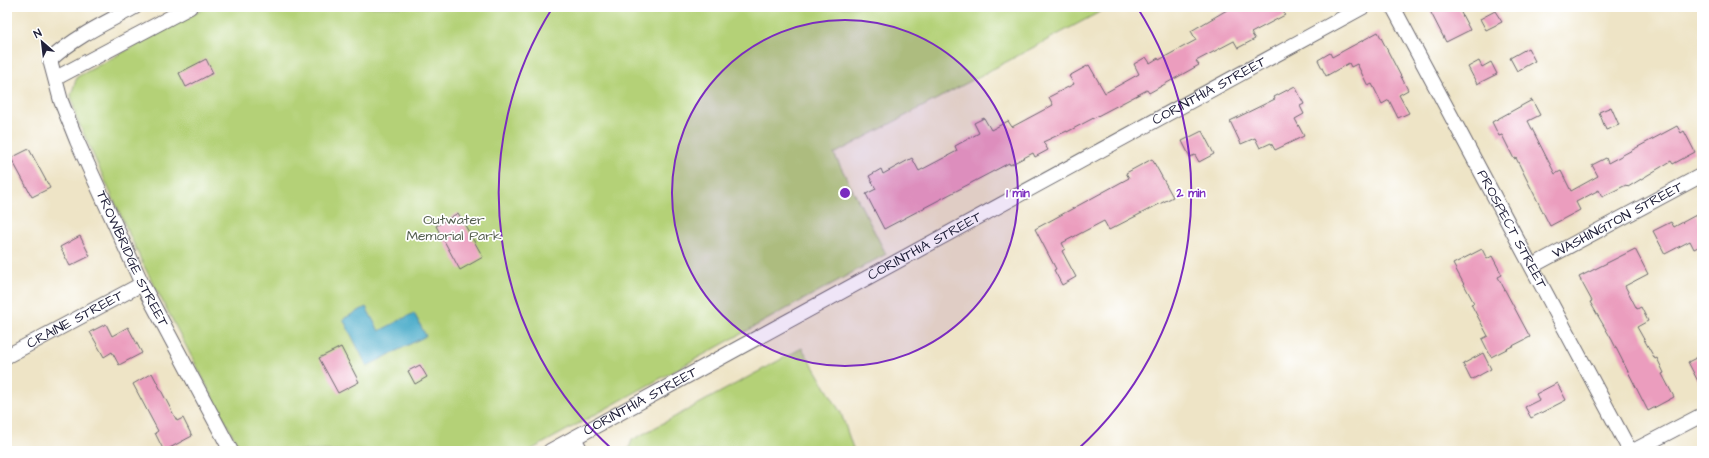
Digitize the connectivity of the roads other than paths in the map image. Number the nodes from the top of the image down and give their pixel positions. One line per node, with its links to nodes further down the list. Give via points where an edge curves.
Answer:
1 (135, 7): 5 (street, TROWBRIDGE STREET, via 86,33 50,60)
2 (190, 7): 5 (street)
3 (1363, 7): 11 (street, CORINTHIA STREET)
4 (1393, 7): 7 (street, PROSPECT STREET)
5 (56, 78): 8 (street, TROWBRIDGE STREET, via 61,102 77,141)
6 (1702, 175): 7 (street, WASHINGTON STREET)
7 (1532, 266): 15 (street, PROSPECT STREET)
8 (142, 284): 9 (street, CRAINE STREET); 12 (street, TROWBRIDGE STREET)
9 (7, 356)
10 (1702, 415): 16 (street)
11 (574, 438): 13 (street, CORINTHIA STREET); 14 (street)
12 (231, 451)
13 (550, 451)
14 (581, 451)
15 (1630, 451)
16 (1633, 451)

